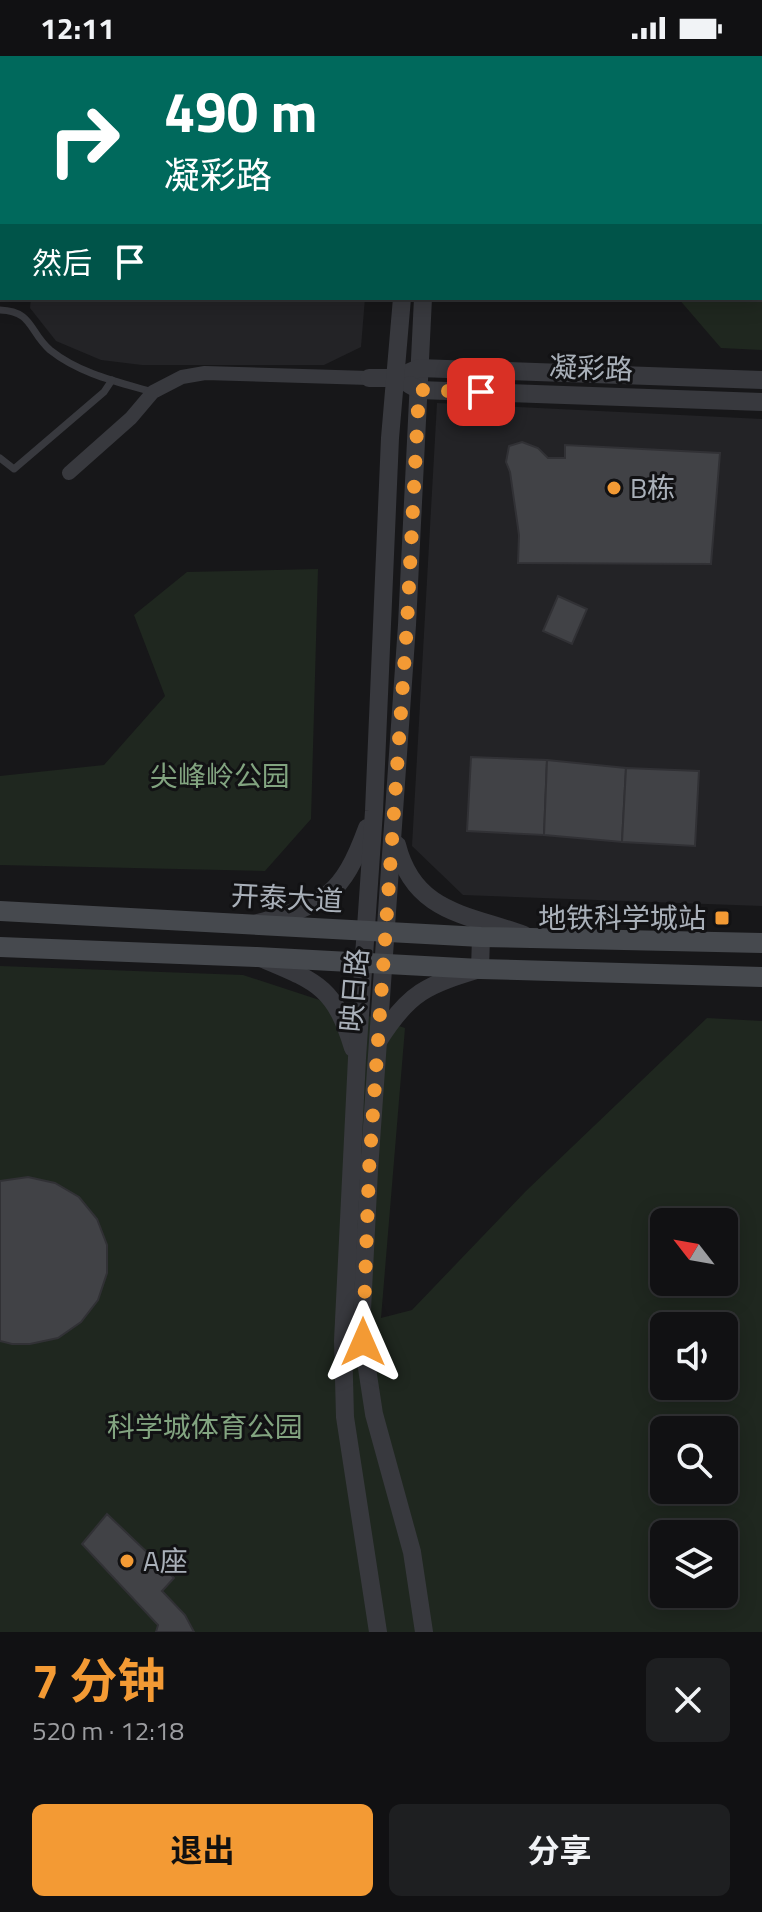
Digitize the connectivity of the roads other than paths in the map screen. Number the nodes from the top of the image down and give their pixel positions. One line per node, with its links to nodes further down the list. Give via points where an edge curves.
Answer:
1 (402, 300): 6 (street, 映日路)
2 (423, 300): 4 (street, 映日路)
3 (0, 310): 7 (lane, via 23,315 49,349)
4 (419, 368): 6 (street); 8 (street, 凝彩路); 9 (street, 映日路)
5 (369, 378): 6 (street); 10 (street, via 205,373 182,377)
6 (396, 378): 9 (street); 14 (street, 映日路)
7 (112, 380): 10 (lane); 12 (lane, via 14,469)
8 (762, 380)
9 (419, 390): 11 (street, 凝彩路); 15 (street, 映日路)
10 (153, 392): 13 (street)
11 (762, 402)
12 (0, 458)
13 (69, 473)
14 (374, 811): 17 (street, via 354,864 338,885 303,910); 18 (street, 映日路)
15 (393, 822): 18 (street, 映日路); 20 (street, via 406,874 437,905)
16 (0, 911): 17 (main road, 开泰大道)
17 (255, 924): 18 (main road, 开泰大道)
18 (376, 931): 19 (main road, 开泰大道); 24 (street, 映日路)
19 (481, 937): 20 (main road, 开泰大道); 25 (street)
20 (530, 937): 21 (main road, 开泰大道)
21 (762, 943)
22 (0, 947): 23 (main road)
23 (257, 957): 24 (main road); 28 (street, via 315,982 330,997 344,1018)
24 (374, 964): 25 (main road); 27 (street, 映日路); 28 (street, 映日路)
25 (480, 969): 26 (main road); 27 (street, via 420,992 394,1016)
26 (762, 977)
27 (377, 1043): 30 (street, 映日路, via 363,1342 381,1445 412,1552)
28 (357, 1058): 29 (street, 映日路, via 343,1330 345,1417)
29 (378, 1632)
30 (424, 1632)

